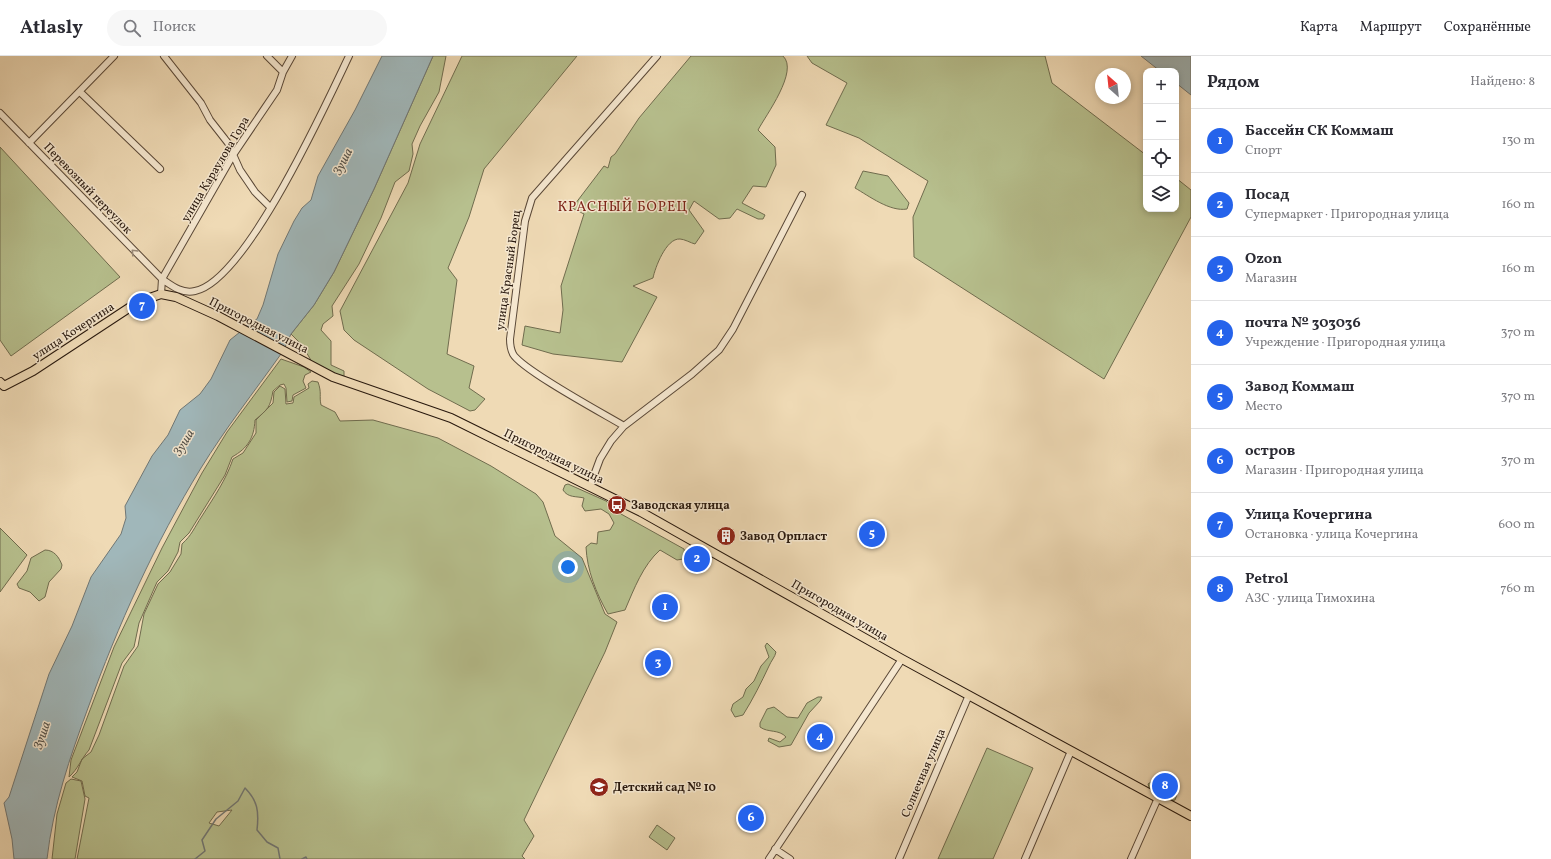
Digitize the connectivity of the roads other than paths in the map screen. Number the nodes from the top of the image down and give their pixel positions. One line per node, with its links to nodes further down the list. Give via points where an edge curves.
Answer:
1 (114, 56): 8 (street)
2 (164, 56): 11 (street, via 201,102)
3 (267, 56): 7 (street)
4 (292, 56): 7 (street, улица Караулова Гора)
5 (349, 56): 14 (street, Перевозный переулок, via 288,181)
6 (658, 56): 18 (street, улица Красный Борец, via 532,198 525,221 510,340 513,354 518,361)
7 (283, 72): 11 (street, улица Караулова Гора, via 277,90)
8 (80, 92): 10 (street); 12 (street)
9 (0, 113): 10 (street, Перевозный переулок)
10 (29, 143): 15 (street, Перевозный переулок, one-way to 10)
11 (233, 154): 14 (street, via 255,192); 15 (street, улица Караулова Гора)
12 (160, 169)
13 (802, 195): 18 (street, via 719,350)
14 (270, 208): 15 (street, Перевозный переулок, via 242,252 204,288 186,292)
15 (162, 279): 16 (street, улица Караулова Гора)
16 (161, 294): 17 (main road, улица Кочергина, via 138,302 33,371); 19 (main road, Пригородная улица, via 176,297 218,316 352,385 451,418)
17 (1, 386)
18 (624, 426): 19 (street, via 600,458)
19 (590, 486): 20 (main road, Пригородная улица, via 739,566)
20 (902, 659): 21 (main road, Пригородная улица); 25 (street)
21 (969, 695): 22 (main road, Пригородная улица); 28 (street, Солнечная улица)
22 (1071, 751): 23 (main road, Пригородная улица); 29 (street)
23 (1158, 798): 24 (main road, Пригородная улица); 30 (street)
24 (1191, 816)
25 (775, 849): 26 (street); 27 (street)
26 (769, 859)
27 (790, 859)
28 (898, 859)
29 (1025, 859)
30 (1130, 859)

